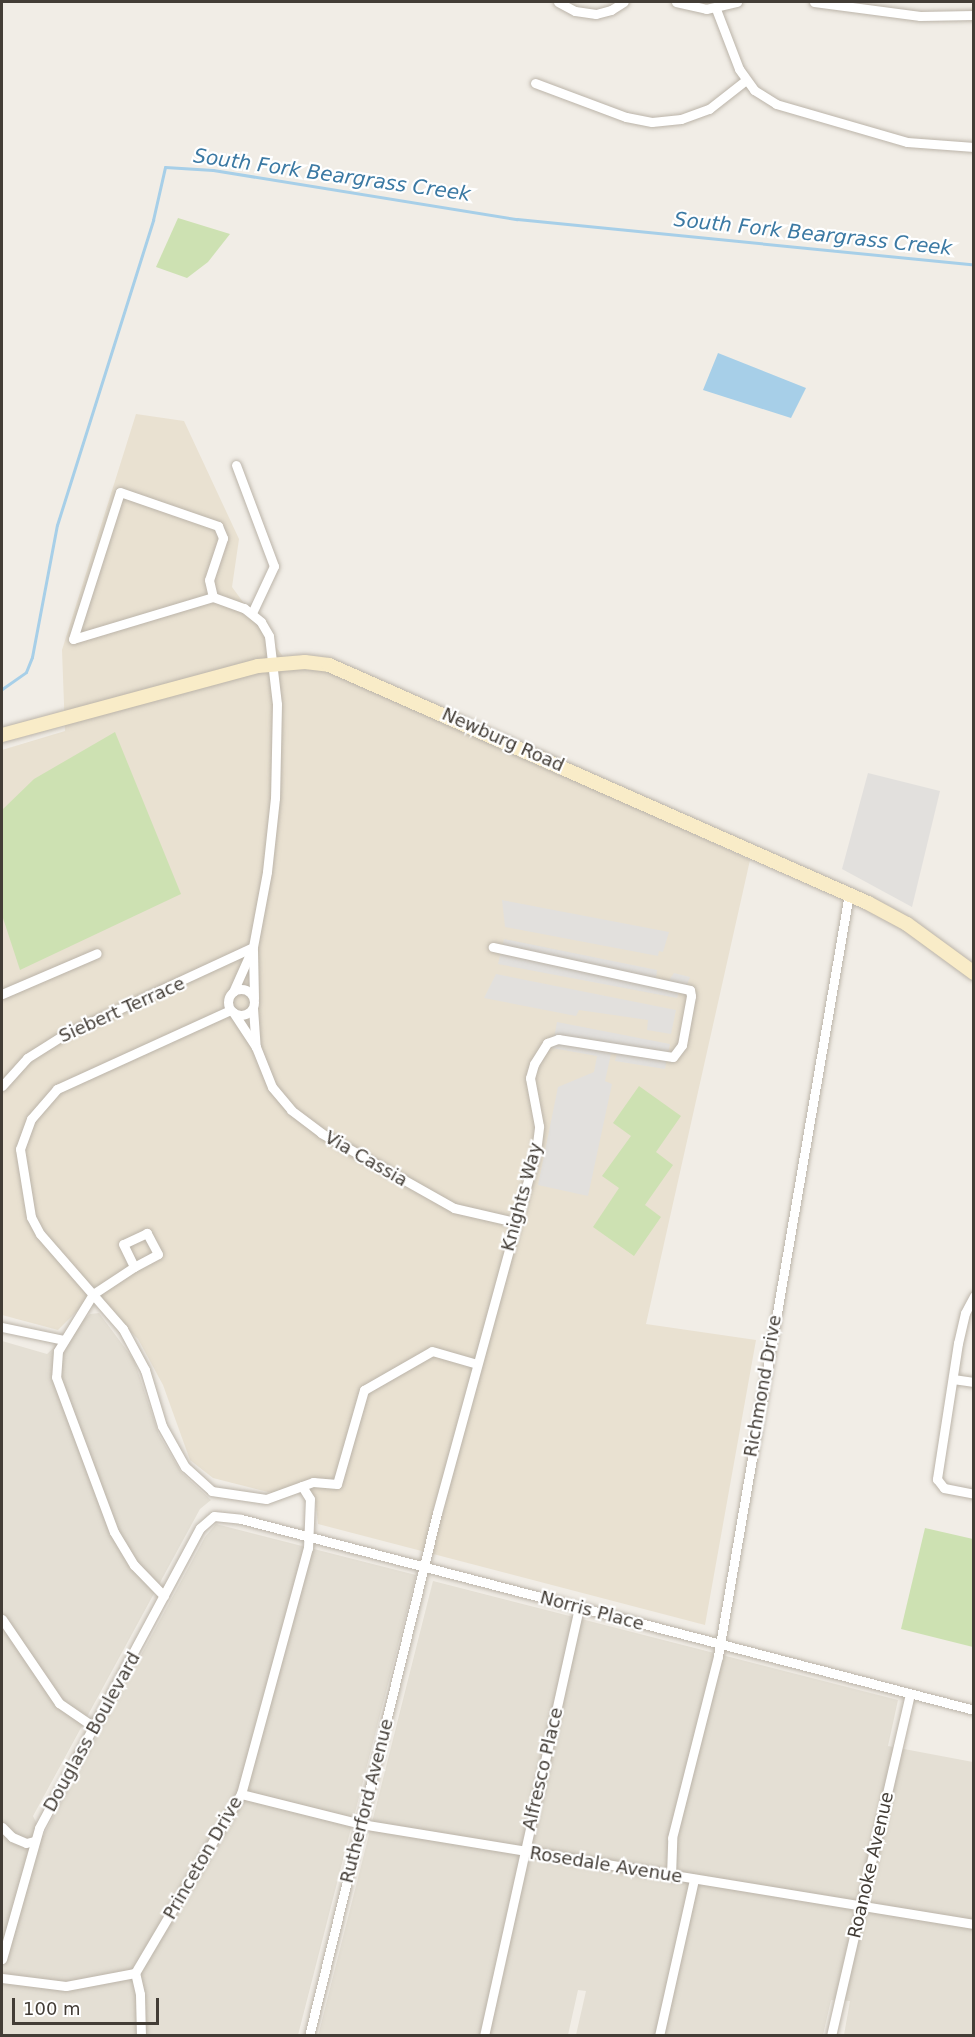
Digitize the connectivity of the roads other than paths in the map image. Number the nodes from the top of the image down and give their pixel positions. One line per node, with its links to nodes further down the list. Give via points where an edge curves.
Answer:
1 (558, 2): 2 (street, via 575,11 596,14)
2 (624, 2)
3 (676, 2): 6 (street)
4 (737, 2): 6 (street)
5 (814, 2): 7 (street, via 920,16)
6 (716, 9): 8 (street, via 731,53)
7 (974, 15)
8 (746, 80): 9 (street, via 709,109 652,122 626,117); 10 (street, via 765,98 788,110 908,142)
9 (535, 82)
10 (974, 147)
11 (236, 465): 13 (street, via 274,566)
12 (213, 597): 12 (street, via 116,627 73,639 120,492 218,525 223,538 209,580); 13 (street)
13 (252, 613): 14 (street, via 269,636)
14 (273, 664): 15 (main road, Newburg Road); 16 (main road, Newburg Road, via 305,662 341,669); 17 (street, via 277,704 275,798)
15 (2, 735)
16 (849, 894): 20 (main road, Newburg Road, via 907,924); 44 (street, Richmond Drive)
17 (253, 947): 21 (street); 23 (street, Via Cassia); 26 (street, Siebert Terrace, via 64,1034 27,1058)
18 (493, 947): 27 (street, Knights Way, via 690,990 691,996 682,1045 673,1057 570,1039 558,1039 542,1049 530,1078 539,1126 537,1144)
19 (97, 953): 22 (street)
20 (974, 973)
21 (233, 992): 23 (street, via 245,990); 24 (street)
22 (2, 994)
23 (254, 1003): 24 (street, via 245,1014); 25 (street, Via Cassia)
24 (232, 1011): 25 (street, Via Cassia); 29 (street, via 84,1073 57,1089 31,1119 20,1149 30,1217 40,1234)
25 (256, 1047): 27 (street, Via Cassia, via 272,1087 291,1110 321,1133 454,1208)
26 (2, 1086)
27 (515, 1222): 33 (street, Knights Way)
28 (134, 1266): 29 (street)
29 (93, 1294): 32 (street); 36 (street, via 123,1329 137,1353 162,1426 184,1467 197,1479 212,1491 267,1499)
30 (974, 1296): 34 (street, via 965,1313)
31 (2, 1326): 32 (street)
32 (64, 1340): 41 (street, via 57,1356 58,1388 114,1532 134,1565)
33 (477, 1364): 36 (street, via 432,1351 364,1390 337,1484 313,1482); 40 (street, Knights Way)
34 (953, 1379): 35 (street); 37 (street, via 939,1484)
35 (974, 1382)
36 (302, 1486): 39 (street, Princeton Drive, via 310,1499)
37 (974, 1494)
38 (211, 1517): 39 (street, Norris Place, via 225,1515); 41 (street, Douglass Boulevard)
39 (309, 1537): 40 (street, Norris Place); 48 (street, Princeton Drive)
40 (425, 1567): 42 (street, Norris Place); 49 (street, Rutherford Avenue)
41 (164, 1596): 47 (street, Douglass Boulevard)
42 (579, 1608): 44 (street, Norris Place); 52 (street, Alfresco Place)
43 (2, 1619): 47 (street, via 59,1703)
44 (719, 1645): 45 (street, Norris Place); 53 (street, Richmond Drive, via 672,1838)
45 (910, 1694): 46 (street, Norris Place); 55 (street, Roanoke Avenue)
46 (974, 1710)
47 (94, 1728): 51 (street, Douglass Boulevard)
48 (241, 1794): 49 (street, Rosedale Avenue); 58 (street, Princeton Drive)
49 (361, 1824): 52 (street, Rosedale Avenue); 61 (street, Rutherford Avenue)
50 (2, 1827): 51 (street, via 19,1840)
51 (34, 1841): 57 (street, Douglass Boulevard)
52 (524, 1852): 53 (street, Rosedale Avenue); 62 (street, Alfresco Place)
53 (671, 1876): 54 (street, Rosedale Avenue)
54 (694, 1879): 55 (street, Rosedale Avenue); 63 (street)
55 (862, 1906): 56 (street, Rosedale Avenue); 64 (street, Roanoke Avenue)
56 (974, 1924)
57 (2, 1959)
58 (135, 1973): 59 (street, via 66,1986); 60 (street)
59 (2, 1978)
60 (141, 2036)
61 (309, 2036)
62 (484, 2036)
63 (659, 2036)
64 (831, 2036)

